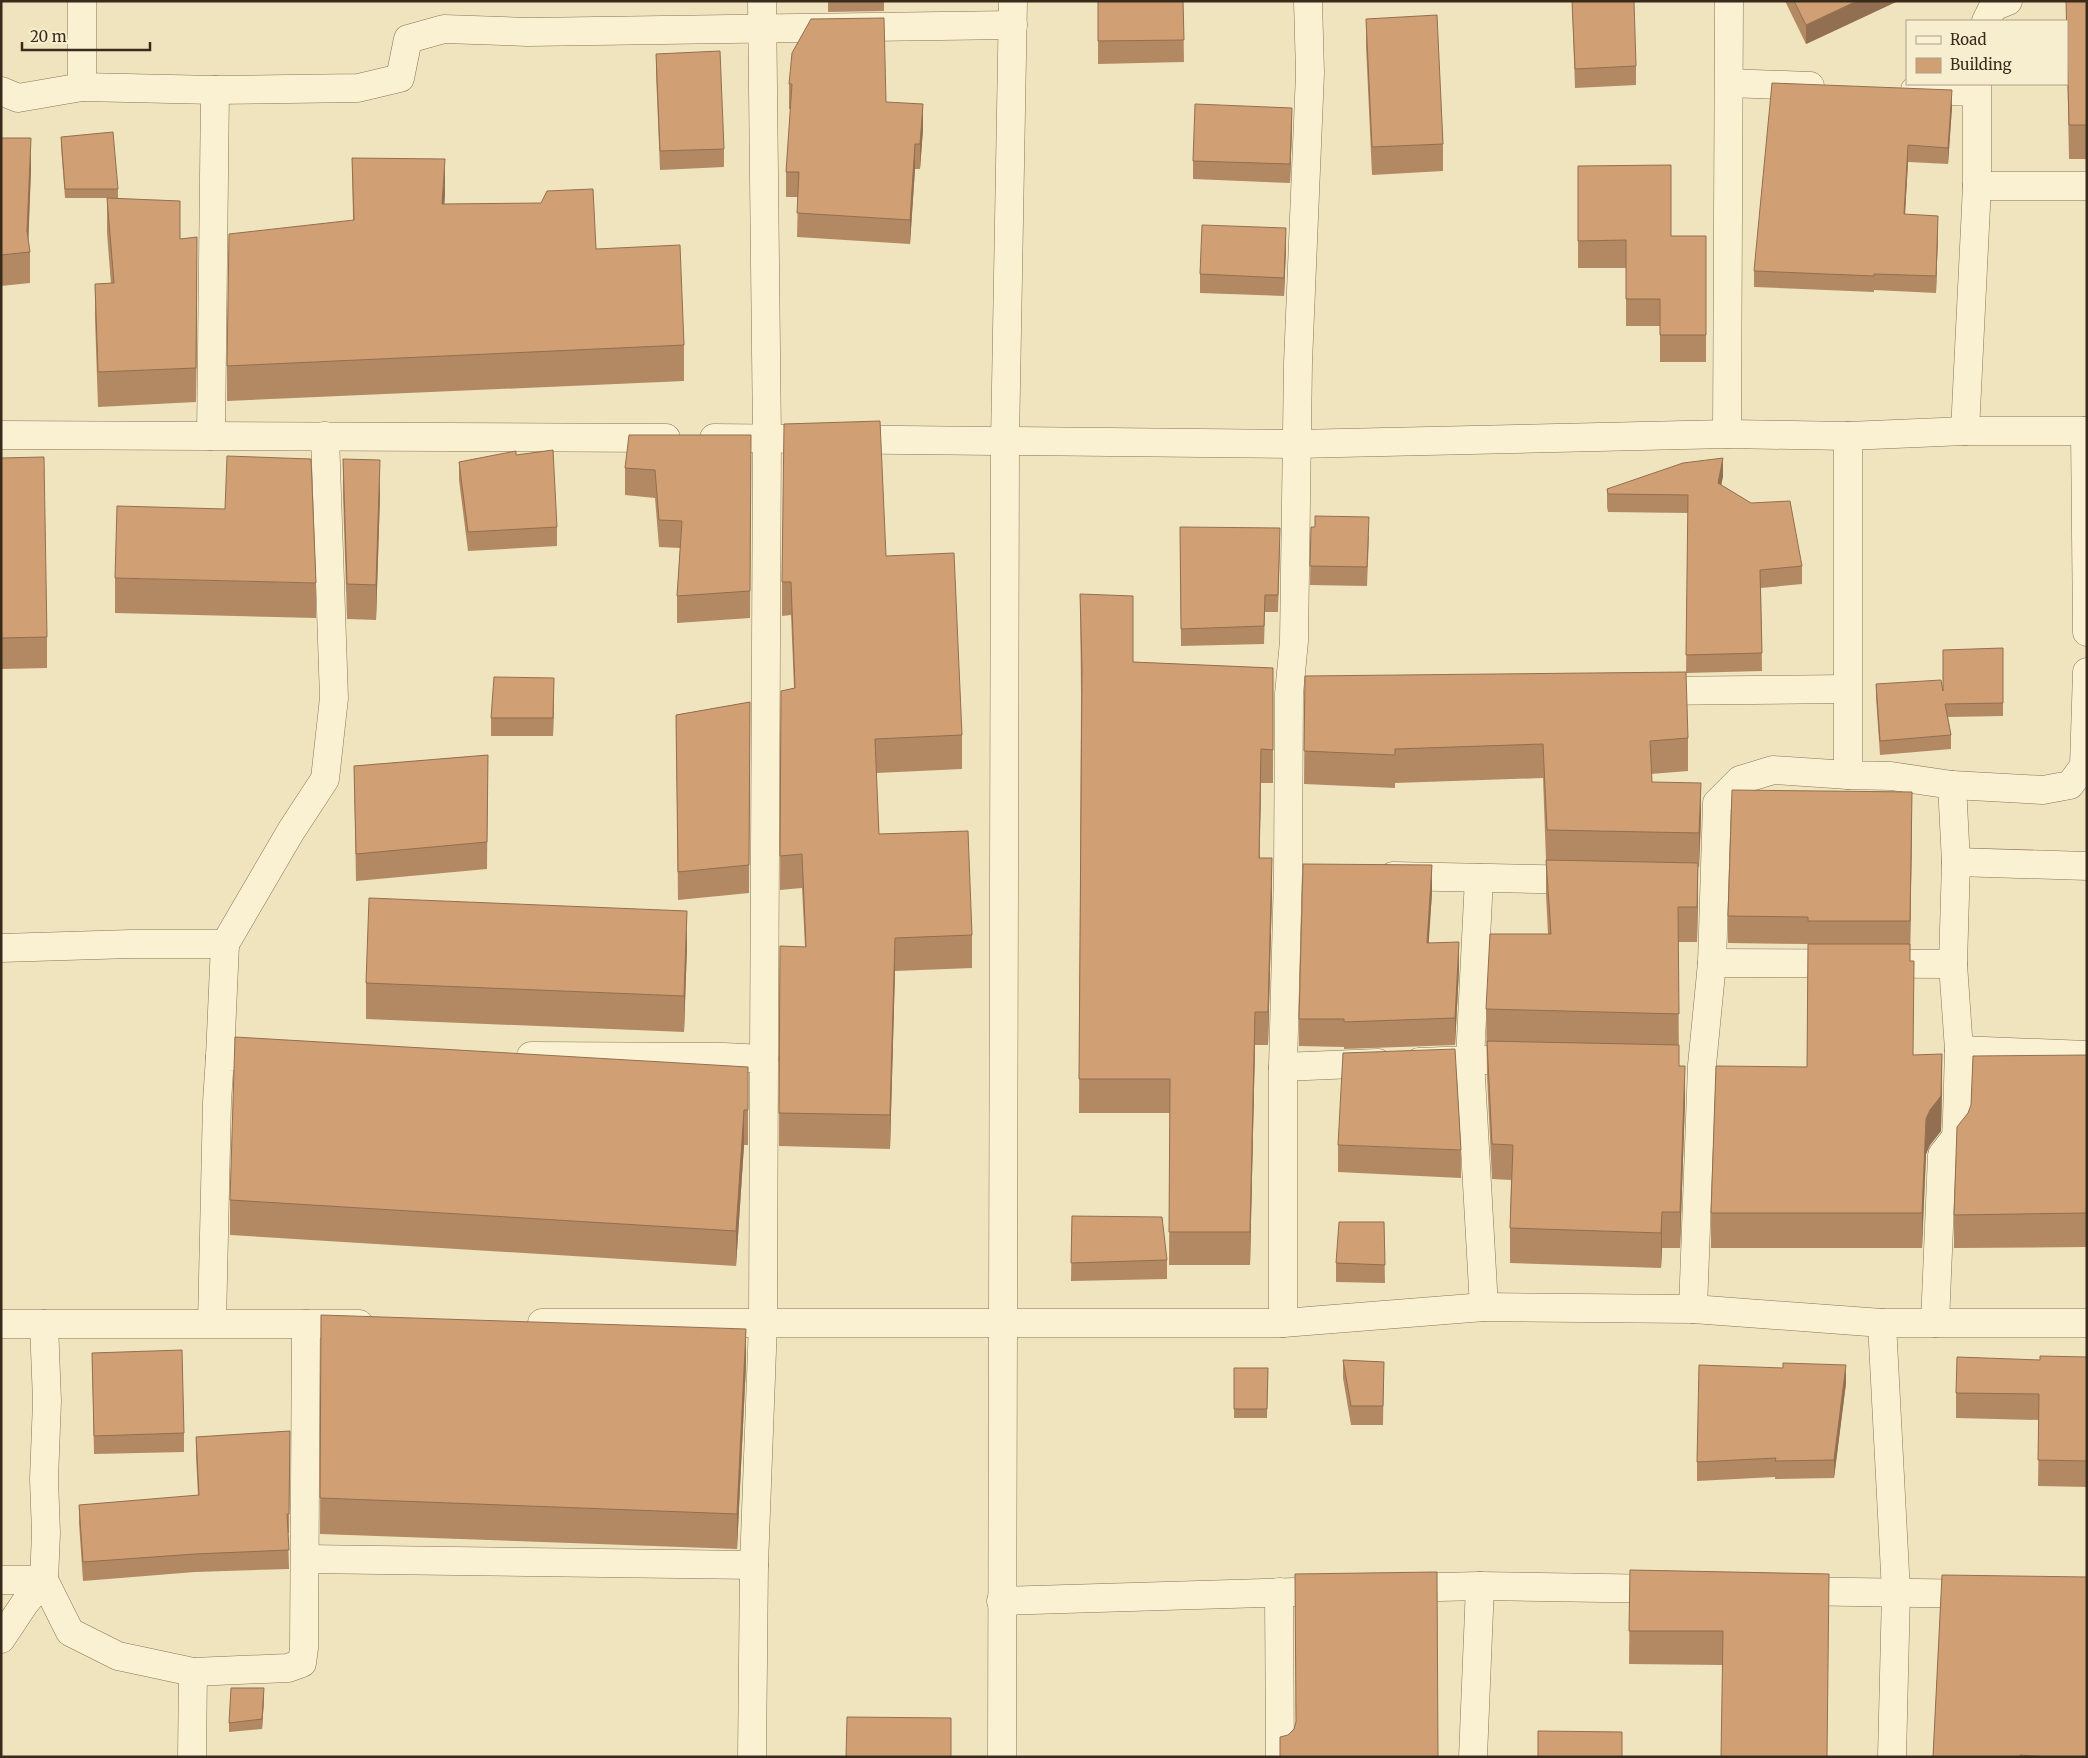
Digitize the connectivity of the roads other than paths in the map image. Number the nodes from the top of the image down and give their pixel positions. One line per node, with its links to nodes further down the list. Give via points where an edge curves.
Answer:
1 (82, 1): 7 (street)
2 (1308, 1): 24 (street, via 1310,73)
3 (1729, 1): 6 (street)
4 (1013, 13): 5 (street); 23 (street)
5 (762, 14): 11 (street, via 528,32 444,28 408,39 400,78 358,88); 22 (street)
6 (1729, 83): 8 (street); 17 (street)
7 (82, 87): 11 (street); 12 (street, via 18,98)
8 (1838, 87)
9 (1888, 88): 10 (street)
10 (1977, 88): 13 (street)
11 (215, 90): 19 (street)
12 (1, 91)
13 (1977, 186): 14 (street); 15 (street)
14 (2087, 186)
15 (1965, 431): 16 (street); 21 (street)
16 (2086, 431): 25 (street)
17 (1726, 434): 21 (street); 24 (street)
18 (1, 435): 19 (street)
19 (211, 436): 20 (street)
20 (325, 436): 22 (street); 40 (street, via 334,698 325,779)
21 (1848, 436): 27 (street)
22 (767, 438): 23 (street); 49 (street)
23 (1005, 442): 24 (street); 59 (street)
24 (1297, 444): 30 (street, via 1294,641)
25 (2087, 632)
26 (2087, 672): 32 (street, via 2084,766 2070,785 2043,790)
27 (1847, 689): 28 (street); 31 (street)
28 (1628, 691)
29 (1319, 693): 30 (street)
30 (1289, 694): 35 (street)
31 (1848, 775): 32 (street, via 1891,776); 42 (street, via 1773,770 1740,780 1716,803 1704,882)
32 (1952, 785): 33 (street)
33 (1956, 862): 34 (street); 43 (street)
34 (2087, 866)
35 (1288, 874): 36 (street); 54 (street)
36 (1316, 874)
37 (1364, 876): 38 (street)
38 (1479, 878): 39 (street); 50 (street)
39 (1606, 880)
40 (225, 944): 41 (street); 48 (street)
41 (1, 948)
42 (1712, 962): 43 (street); 53 (street)
43 (1953, 964): 44 (street)
44 (1959, 1050): 45 (street); 62 (street, via 1956,1136 1942,1155)
45 (2087, 1055)
46 (297, 1056): 48 (street)
47 (506, 1056): 49 (street)
48 (220, 1057): 57 (street)
49 (764, 1059): 58 (street)
50 (1470, 1060): 51 (street); 54 (street); 55 (street)
51 (1509, 1060)
52 (1673, 1064): 53 (street)
53 (1702, 1065): 56 (street)
54 (1283, 1067): 60 (street)
55 (1484, 1307): 56 (street); 60 (street)
56 (1693, 1309): 61 (street)
57 (212, 1323): 65 (street); 66 (street)
58 (764, 1323): 59 (street); 68 (street); 70 (street)
59 (1002, 1323): 60 (street); 79 (street)
60 (1283, 1323)
61 (1882, 1323): 62 (street); 77 (street)
62 (1935, 1323): 63 (street)
63 (2087, 1323)
64 (1, 1324): 65 (street)
65 (44, 1324): 72 (street)
66 (306, 1324): 67 (street); 69 (street)
67 (386, 1324)
68 (515, 1324)
69 (305, 1559): 70 (street); 81 (street, via 302,1663 288,1668)
70 (754, 1565): 83 (street)
71 (1, 1580): 72 (street)
72 (44, 1580): 80 (street); 81 (street, via 70,1632 118,1656)
73 (1480, 1586): 74 (street); 76 (street); 86 (street)
74 (1688, 1589)
75 (1767, 1590): 77 (street)
76 (1279, 1592): 79 (street); 85 (street)
77 (1896, 1592): 78 (street); 87 (street)
78 (2001, 1594)
79 (1001, 1601): 84 (street)
80 (1, 1639)
81 (193, 1672): 82 (street)
82 (192, 1757)
83 (752, 1757)
84 (1002, 1757)
85 (1280, 1757)
86 (1474, 1757)
87 (1892, 1757)

